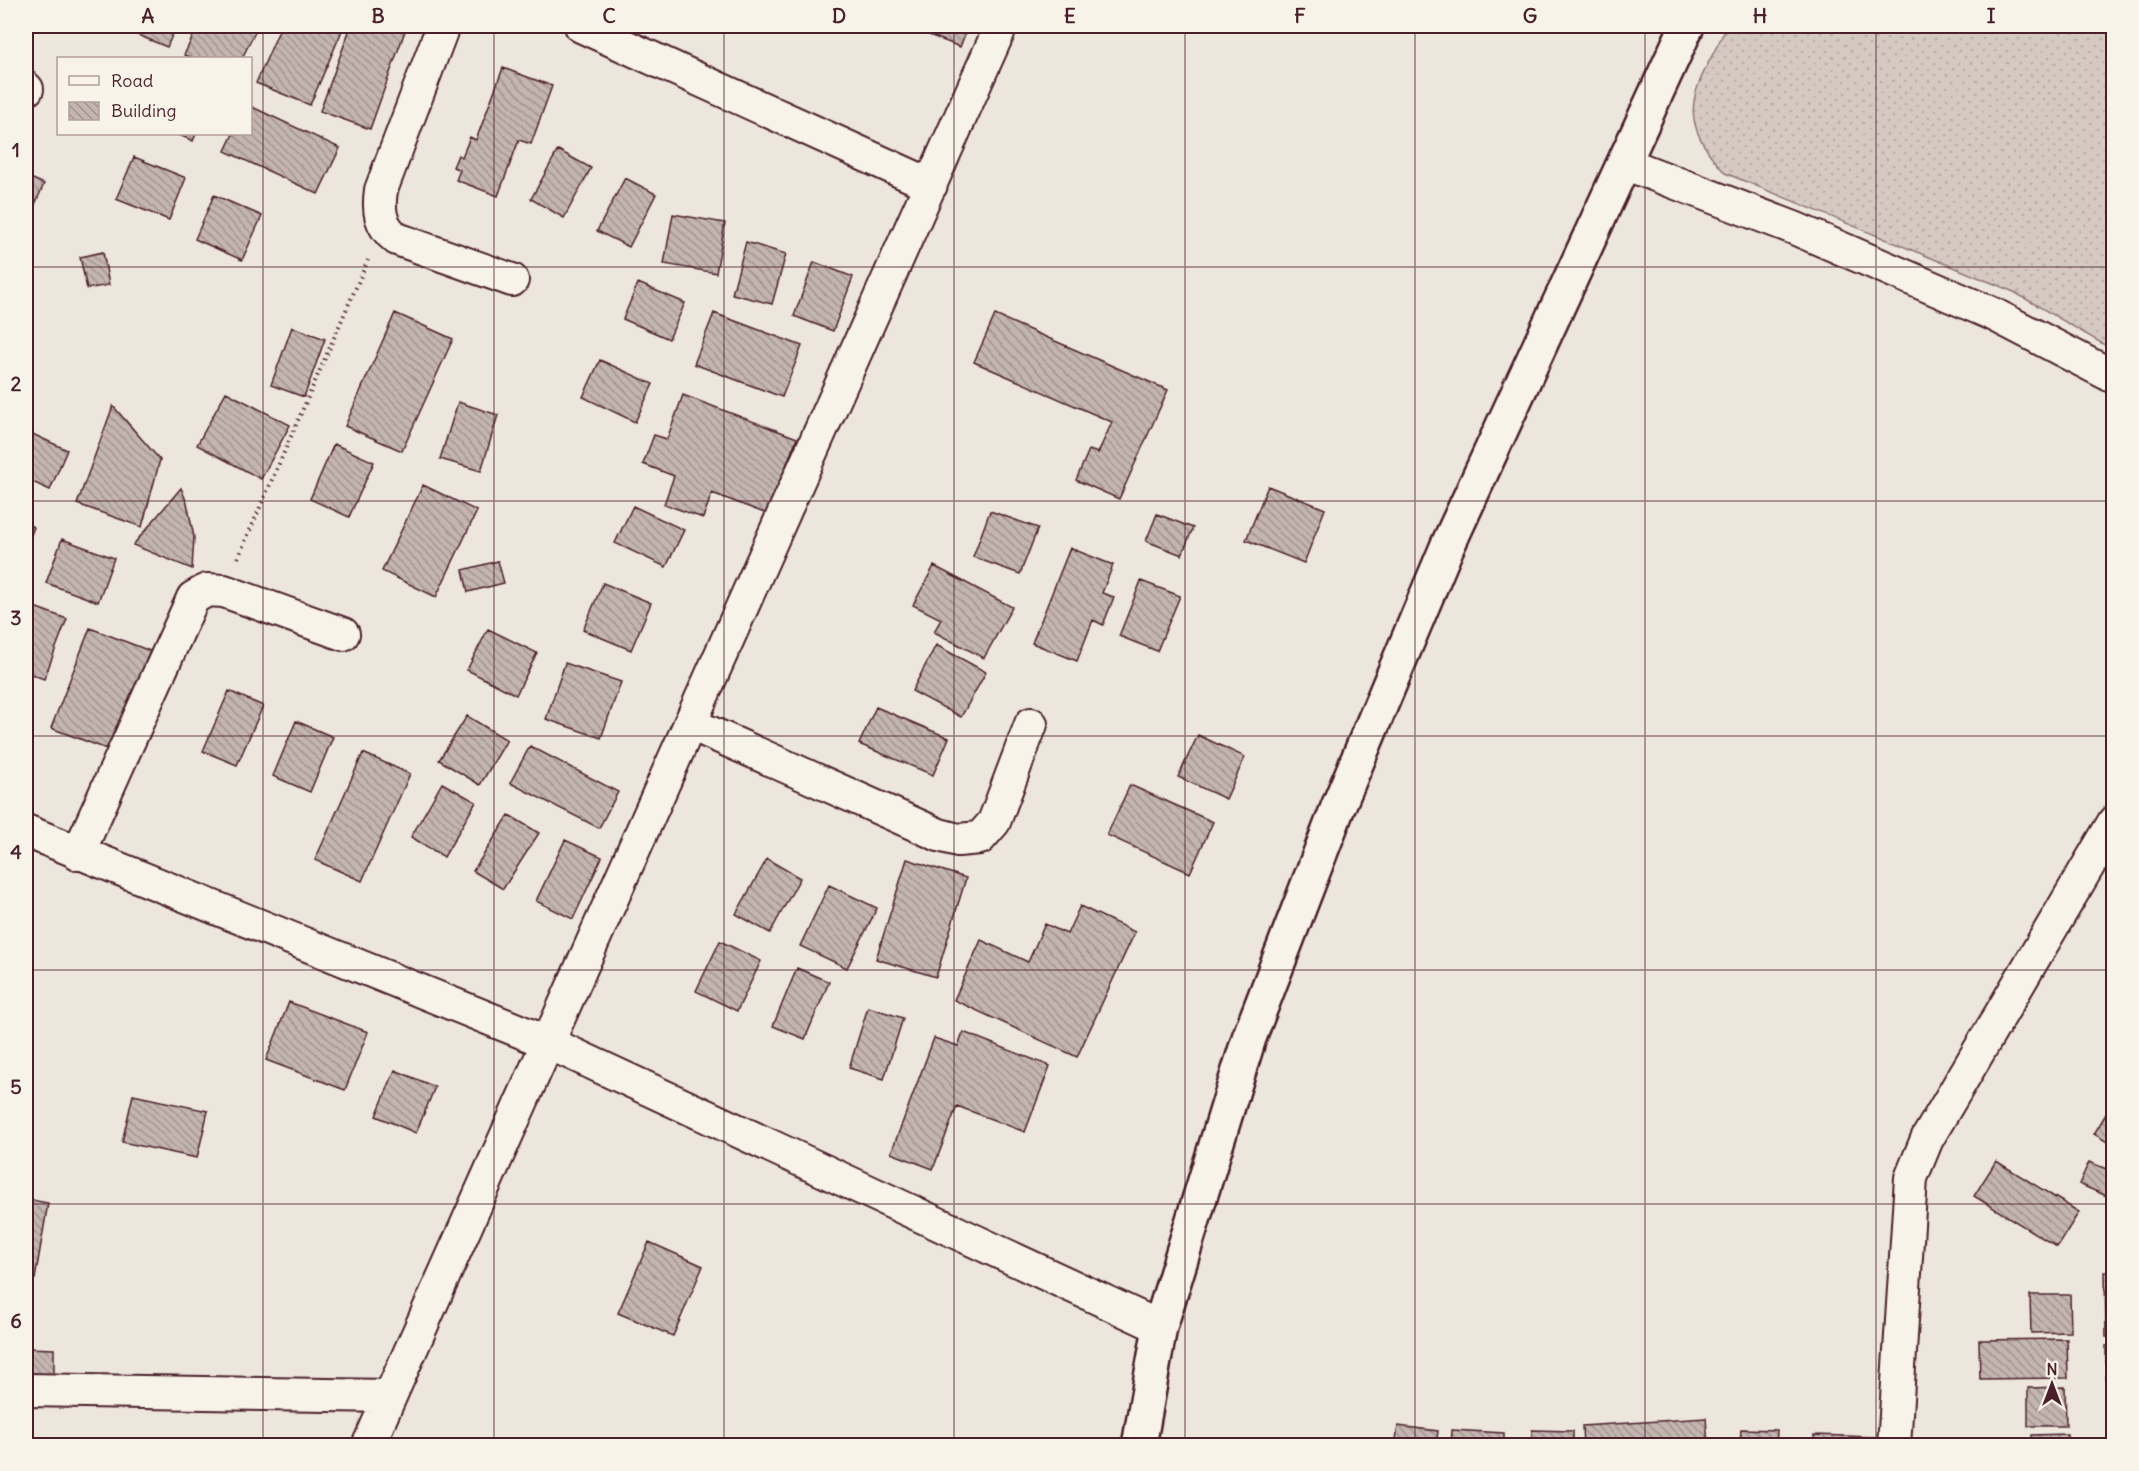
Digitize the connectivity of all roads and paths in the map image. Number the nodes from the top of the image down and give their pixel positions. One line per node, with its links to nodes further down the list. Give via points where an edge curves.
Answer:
1 (443, 26): 7 (street, via 381,190)
2 (581, 26): 6 (street)
3 (1001, 26): 6 (street)
4 (1687, 26): 5 (street)
5 (1624, 163): 9 (street, via 1794,228 1994,314); 18 (street, via 1448,547 1338,807 1249,1038)
6 (931, 185): 12 (street)
7 (383, 226): 8 (street, via 398,239); 10 (path)
8 (512, 280)
9 (2114, 377)
10 (224, 591): 11 (street); 16 (street, via 207,590 193,598)
11 (343, 634)
12 (691, 724): 13 (street, via 910,823 958,840 980,838 994,822); 17 (street)
13 (1031, 724)
14 (2114, 822): 23 (street, via 1927,1139 1911,1178)
15 (26, 831): 16 (street)
16 (78, 854): 17 (street)
17 (549, 1043): 18 (street); 20 (street)
18 (1160, 1327): 21 (street)
19 (26, 1390): 20 (street)
20 (390, 1396): 22 (street)
21 (1145, 1442)
22 (368, 1446)
23 (1894, 1446)

